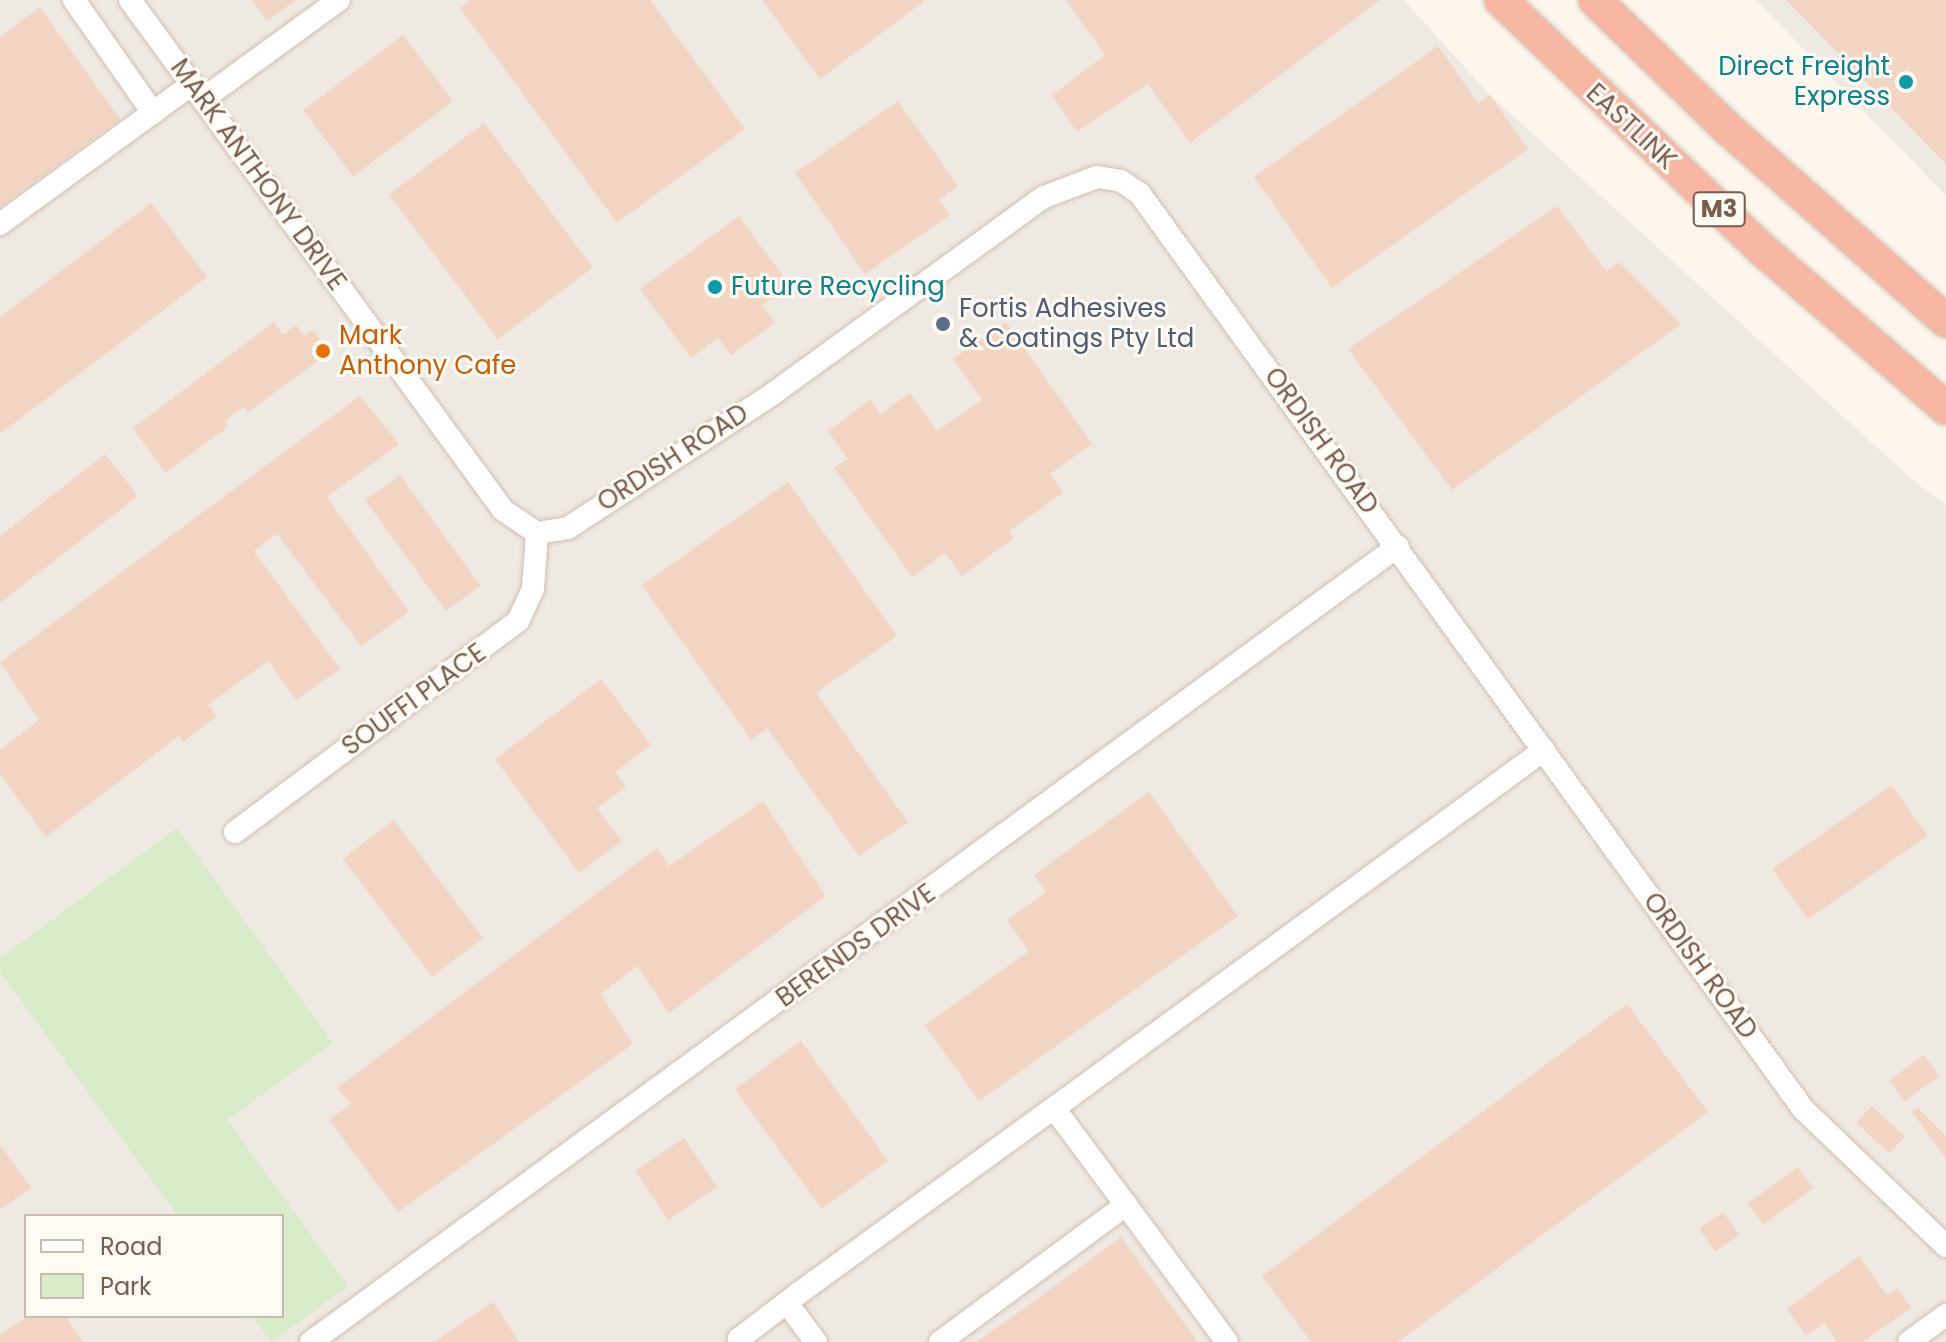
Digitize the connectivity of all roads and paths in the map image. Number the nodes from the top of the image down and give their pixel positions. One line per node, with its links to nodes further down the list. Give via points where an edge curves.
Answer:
1 (74, 0): 7 (street)
2 (130, 0): 6 (street, MARK ANTHONY DRIVE)
3 (339, 0): 6 (street)
4 (1501, 0): 10 (highway, EASTLINK / M3, via 1764,251)
5 (1595, 0): 9 (highway, M3, via 1726,127)
6 (197, 92): 7 (street); 11 (street, MARK ANTHONY DRIVE, via 503,510)
7 (153, 113): 8 (street)
8 (0, 224)
9 (1946, 321)
10 (1946, 408)
11 (537, 533): 12 (street, ORDISH ROAD, via 568,528 774,393 1044,197 1097,177 1121,181 1140,194); 14 (street, SOUFFI PLACE, via 533,589 518,621)
12 (1398, 546): 13 (street, ORDISH ROAD); 21 (street, BERENDS DRIVE)
13 (1544, 750): 15 (street); 17 (street, ORDISH ROAD, via 1803,1109)
14 (235, 832)
15 (1054, 1108): 16 (street); 18 (street)
16 (1126, 1205): 23 (street); 24 (street)
17 (1946, 1246)
18 (787, 1303): 20 (street); 22 (street)
19 (1946, 1315): 25 (street)
20 (738, 1341)
21 (311, 1342)
22 (816, 1342)
23 (940, 1342)
24 (1227, 1342)
25 (1909, 1342)

